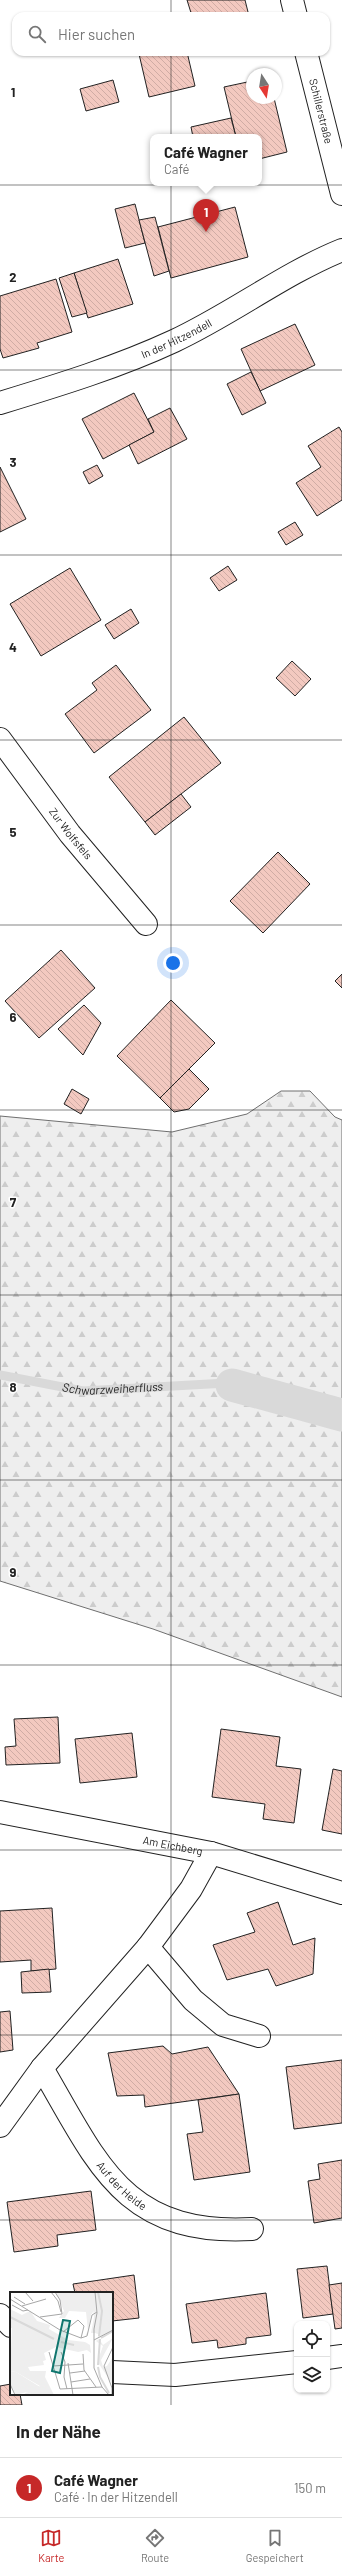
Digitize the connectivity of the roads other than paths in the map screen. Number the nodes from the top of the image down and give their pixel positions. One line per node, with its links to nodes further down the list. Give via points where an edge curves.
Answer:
1 (292, 0): 2 (street)
2 (295, 12)
3 (307, 56): 4 (street, Schillerstraße)
4 (342, 194)
5 (342, 250): 6 (street, In der Hitzendell, via 315,261 176,341 119,365)
6 (0, 402)
7 (0, 739): 8 (street, Zur Wolfsfels, via 70,834)
8 (146, 924)
9 (0, 1812): 10 (street, Am Eichberg)
10 (211, 1853): 11 (street, Am Eichberg); 12 (street, via 191,1888)
11 (342, 1893)
12 (148, 1947): 13 (street, via 193,2000 223,2025); 14 (street)
13 (259, 2036)
14 (42, 2068): 15 (street); 16 (street, Auf der Heide, via 90,2151 122,2192 154,2213 189,2226 225,2230)
15 (0, 2126)
16 (252, 2229)
17 (0, 2315): 18 (street)
18 (10, 2325)
19 (342, 2356): 20 (street)
20 (330, 2358)
21 (294, 2362): 22 (street, via 175,2375)
22 (113, 2372)

